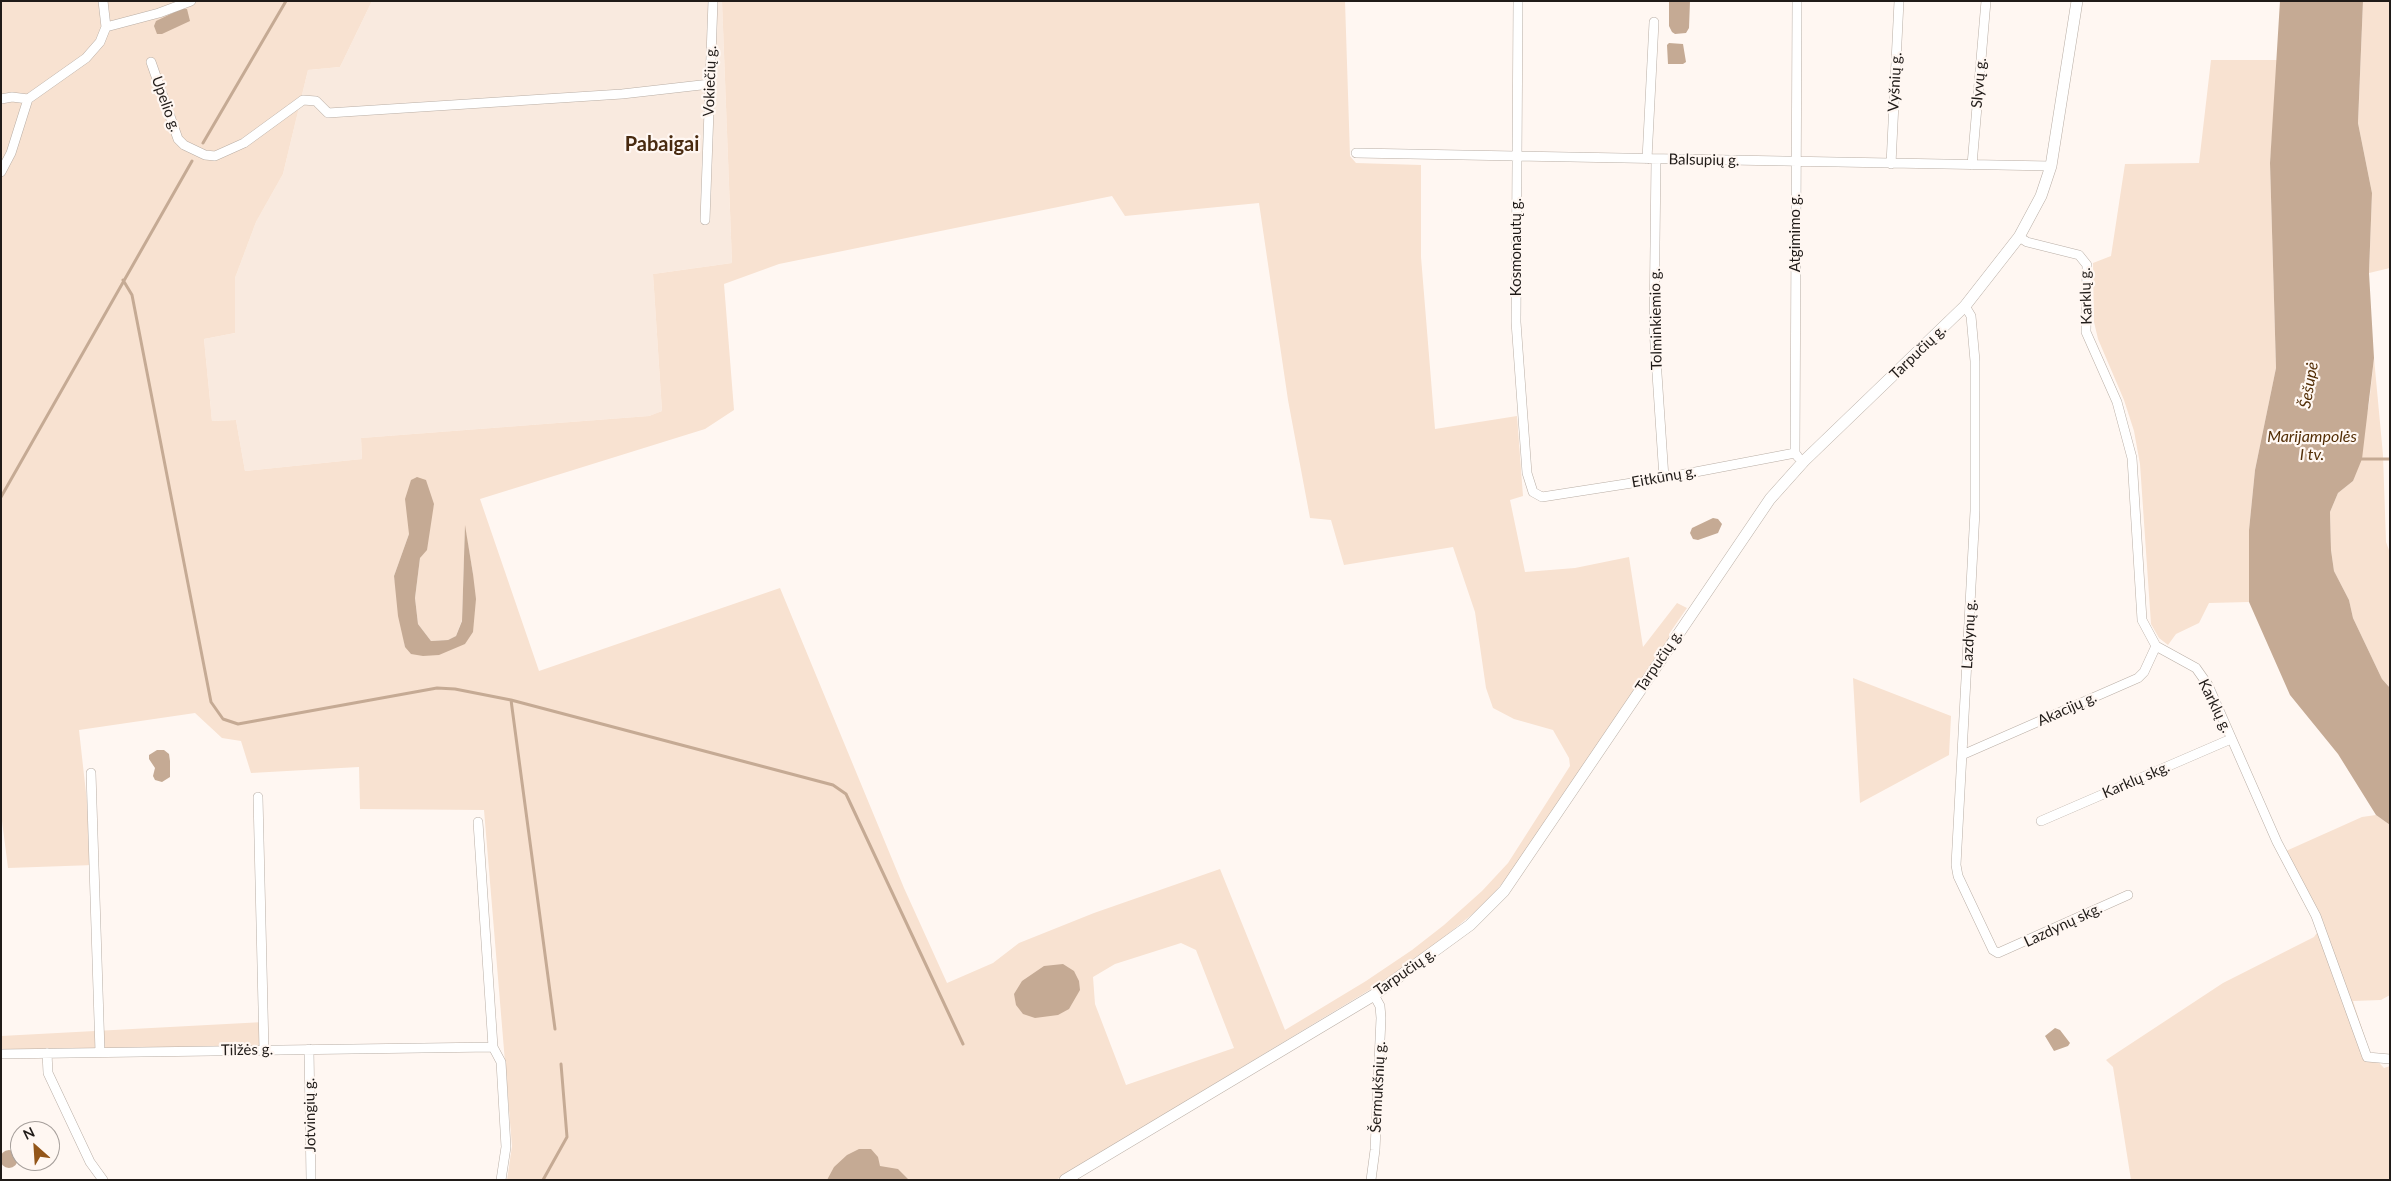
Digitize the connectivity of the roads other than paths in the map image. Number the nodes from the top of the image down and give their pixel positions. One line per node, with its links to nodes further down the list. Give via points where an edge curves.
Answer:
1 (103, 1): 10 (street)
2 (191, 1): 10 (street)
3 (713, 1): 12 (street, Vokiečių g.)
4 (1518, 1): 16 (street, Kosmonautų g.)
5 (1798, 1): 18 (street, Atgimimo g.)
6 (1899, 1): 19 (street, Vyšnių g.)
7 (1986, 1): 20 (street, Slyvų g.)
8 (2076, 1): 21 (main road, Tarpučių g.)
9 (1654, 22): 17 (street, Tolminkiemio g.)
10 (106, 28): 13 (street, via 100,42 86,58)
11 (151, 62): 12 (street, Upelio g., via 178,139 206,156 225,153 252,138 303,100 316,101 328,113 622,94)
12 (710, 84): 23 (street, Vokiečių g.)
13 (28, 98): 14 (street); 22 (street, via 11,153)
14 (1, 99)
15 (1356, 153): 16 (street, Balsupių g.)
16 (1516, 157): 17 (street, Balsupių g.); 29 (street, Kosmonautų g., via 1516,322 1527,473)
17 (1652, 160): 18 (street, Balsupių g.); 28 (street, Tolminkiemio g., via 1654,329)
18 (1795, 162): 19 (street, Balsupių g.); 26 (street, Atgimimo g.)
19 (1891, 164): 20 (street, Balsupių g.)
20 (1972, 165): 21 (street, Balsupių g.)
21 (2052, 166): 24 (main road, Tarpučių g.)
22 (1, 172)
23 (706, 220)
24 (2019, 238): 25 (main road, Tarpučių g.); 30 (street, Karklų g., via 2079,255 2087,265 2086,332 2117,402 2127,436 2134,474 2142,620)
25 (1965, 306): 27 (main road, Tarpučių g.); 32 (street, Lazdynų g., via 1971,316 1975,361 1975,511)
26 (1795, 454): 27 (street); 28 (street, Eitkūnų g.)
27 (1804, 461): 39 (main road, Tarpučių g., via 1742,537 1504,892 1470,925)
28 (1664, 478): 29 (street, Eitkūnų g., via 1542,497)
29 (1533, 492)
30 (2156, 646): 31 (street, Karklų g., via 2196,668 2208,685); 32 (street, Akacijų g., via 2138,678)
31 (2231, 739): 35 (street, Karklų skg.); 46 (street, Karklų g., via 2277,842 2316,916 2367,1057)
32 (1962, 755): 38 (street, Lazdynų g., via 1958,876 1993,950)
33 (91, 773): 43 (street)
34 (258, 797): 42 (street)
35 (2040, 821)
36 (478, 822): 40 (street)
37 (2128, 895): 38 (street, Lazdynų skg.)
38 (1998, 953)
39 (1374, 994): 50 (main road, Tarpučių g.); 51 (street, Šermukšnių g., via 1381,1018)
40 (493, 1047): 41 (street, Tilžės g.); 49 (street, via 501,1062 506,1148)
41 (309, 1049): 42 (street, Tilžės g.); 48 (street, Jotvingių g.)
42 (264, 1050): 43 (street, Tilžės g.)
43 (100, 1052): 44 (street, Tilžės g.)
44 (47, 1053): 45 (street, Tilžės g.); 47 (street, via 48,1074 90,1162)
45 (1, 1054)
46 (2390, 1059)
47 (103, 1180)
48 (311, 1180)
49 (501, 1180)
50 (1065, 1180)
51 (1371, 1180)

